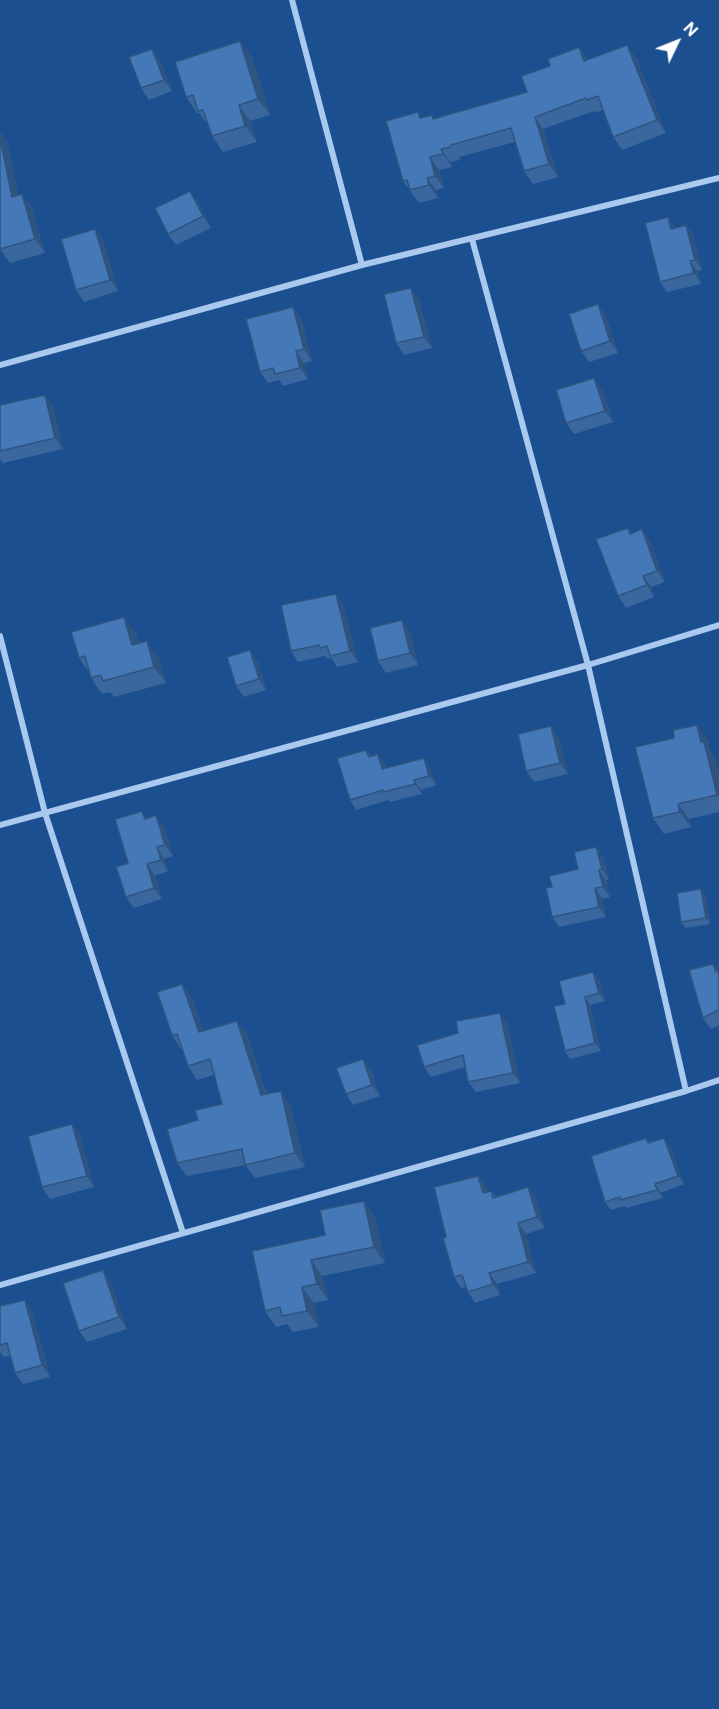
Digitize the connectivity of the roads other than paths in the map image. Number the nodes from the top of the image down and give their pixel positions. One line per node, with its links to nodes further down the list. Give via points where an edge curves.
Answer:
1 (292, 0): 4 (street)
2 (719, 178): 3 (street)
3 (472, 239): 4 (street); 8 (street)
4 (363, 265): 5 (street)
5 (0, 364)
6 (719, 624): 8 (street)
7 (0, 636): 9 (street)
8 (588, 665): 9 (street); 12 (street)
9 (45, 813): 10 (street); 13 (street)
10 (0, 825)
11 (719, 1080): 12 (street)
12 (686, 1091): 13 (street)
13 (183, 1233): 14 (street)
14 (0, 1285)

